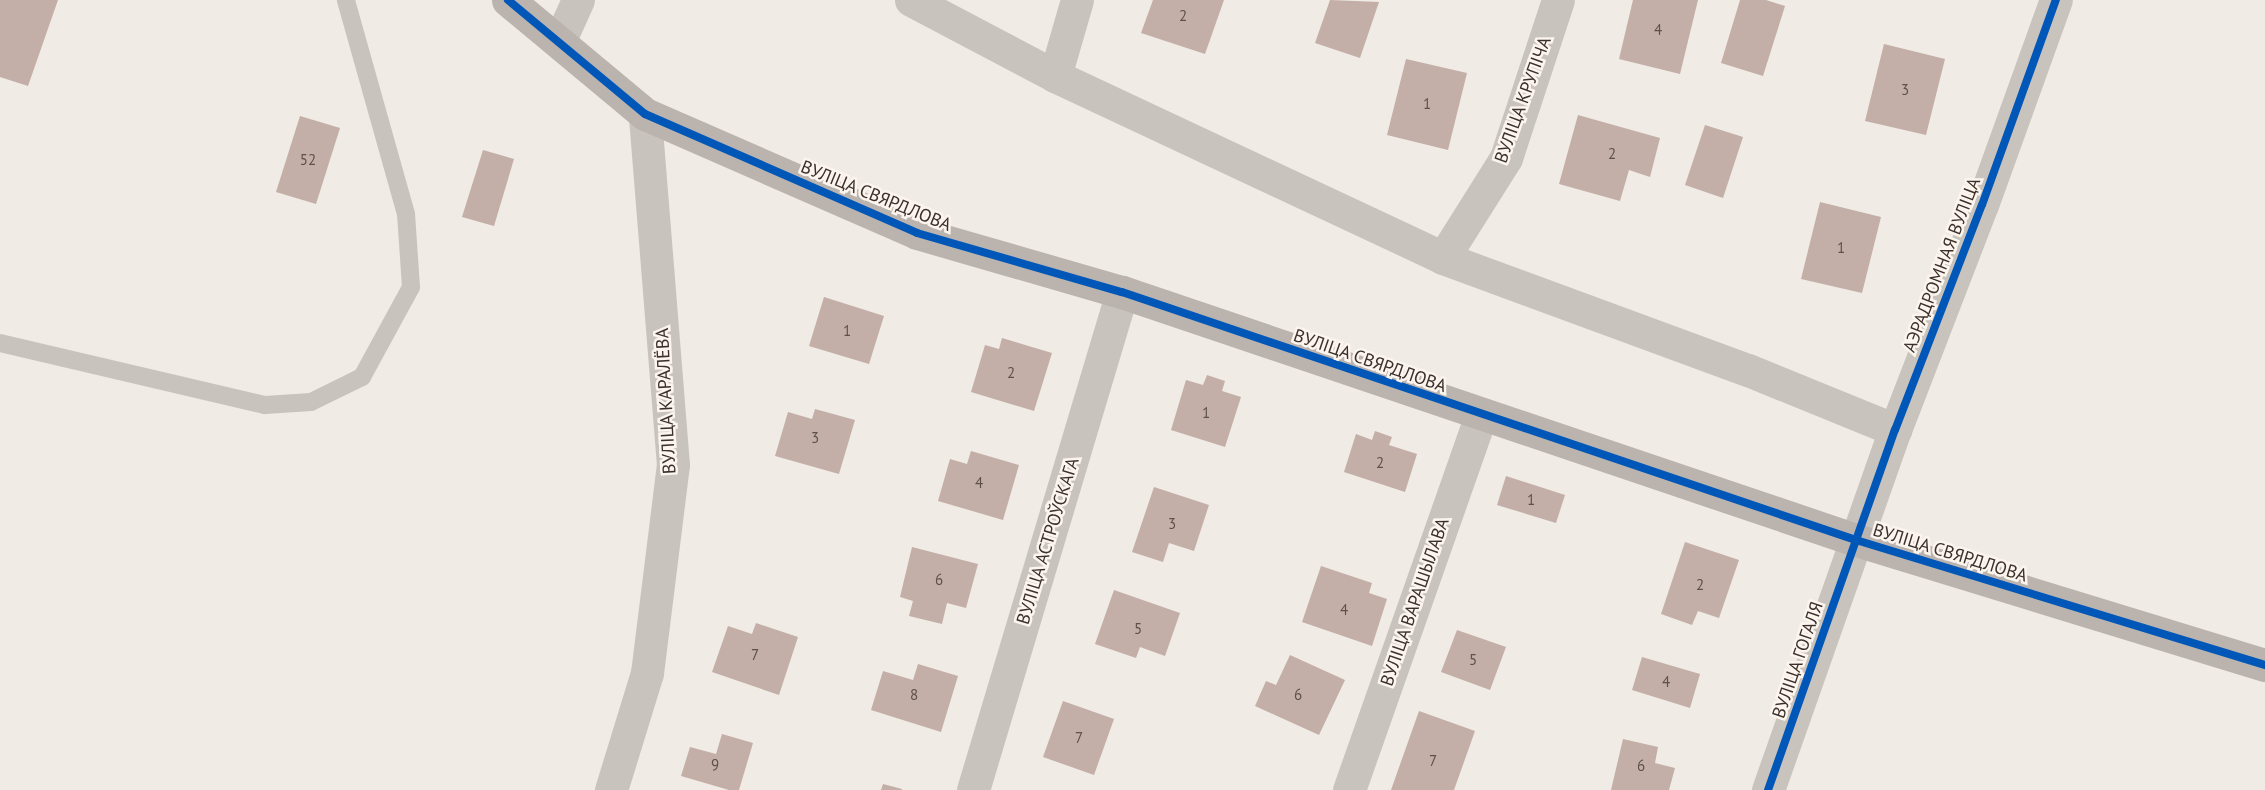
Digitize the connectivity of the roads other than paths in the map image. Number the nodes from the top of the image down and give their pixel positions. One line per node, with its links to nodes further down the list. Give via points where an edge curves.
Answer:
1 (346, 0): 13 (lane, via 406,214 411,287 362,377 311,402 265,405)
2 (508, 0): 8 (street, ВУЛІЦА СВЯРДЛОВА)
3 (578, 0): 8 (street)
4 (911, 0): 9 (street)
5 (1077, 0): 9 (street)
6 (1558, 0): 11 (street, ВУЛІЦА КРУПІЧА, via 1506,158)
7 (2056, 0): 15 (street, АЭРАДРОМНАЯ ВУЛІЦА)
8 (559, 42): 10 (street, ВУЛІЦА СВЯРДЛОВА)
9 (1055, 76): 11 (street)
10 (645, 114): 12 (street, ВУЛІЦА СВЯРДЛОВА, via 917,233); 18 (street, ВУЛІЦА КАРАЛЁВА, via 673,465 647,673)
11 (1443, 258): 15 (street, via 1716,358)
12 (1122, 292): 14 (street, ВУЛІЦА СВЯРДЛОВА); 19 (street, ВУЛІЦА АСТРОЎСКАГА)
13 (0, 343)
14 (1482, 415): 16 (street, ВУЛІЦА СВЯРДЛОВА); 20 (street, ВУЛІЦА ВАРАШЫЛАВА)
15 (1895, 430): 16 (street, АЭРАДРОМНАЯ ВУЛІЦА)
16 (1856, 540): 17 (street, ВУЛІЦА СВЯРДЛОВА); 21 (street, ВУЛІЦА ГОГАЛЯ)
17 (2265, 665)
18 (611, 790)
19 (973, 790)
20 (1349, 790)
21 (1768, 790)

